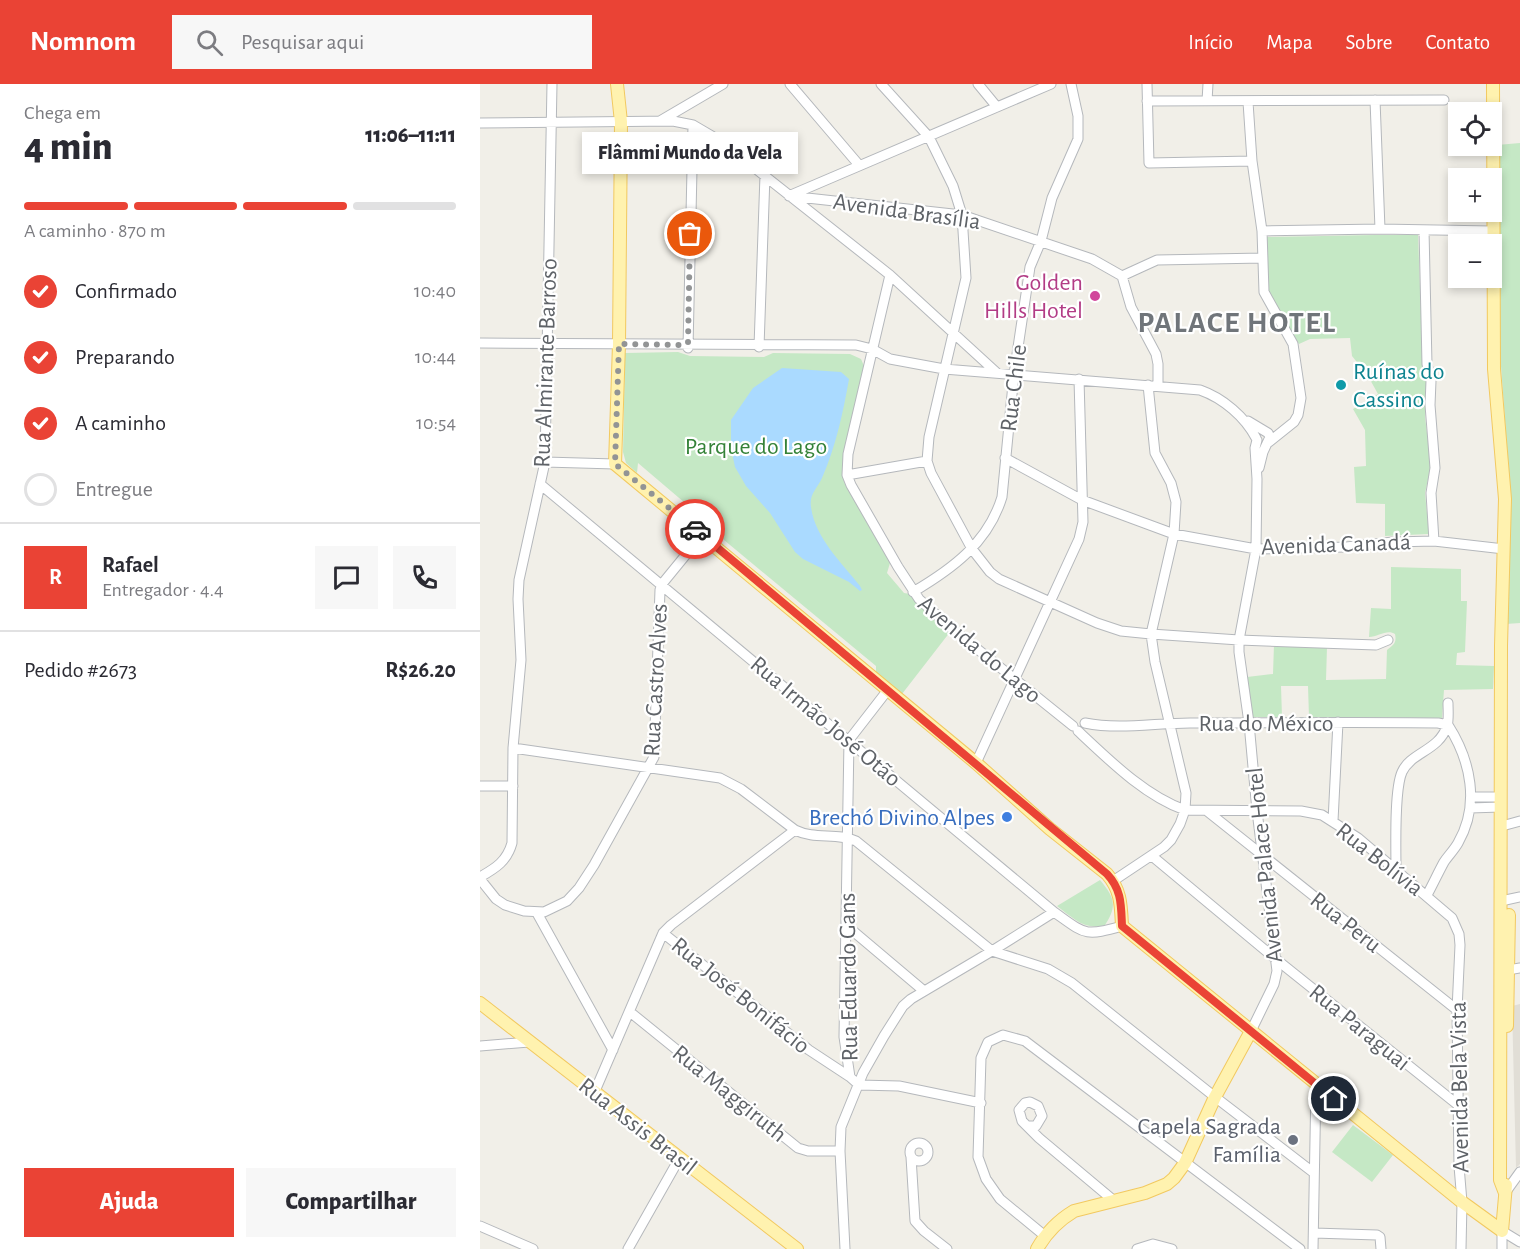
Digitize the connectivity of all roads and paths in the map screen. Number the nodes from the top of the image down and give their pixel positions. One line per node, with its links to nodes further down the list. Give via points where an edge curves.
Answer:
1 (552, 84): 19 (street, Rua Almirante Barroso)
2 (617, 84): 20 (main road)
3 (723, 84): 18 (street)
4 (790, 84): 25 (street)
5 (881, 84): 23 (street)
6 (978, 84): 17 (street)
7 (1051, 84): 17 (street)
8 (1071, 84): 33 (street, Rua Chile, via 1078,139 1052,198)
9 (1147, 84): 14 (street)
10 (1208, 84): 15 (street)
11 (1492, 84): 65 (main road, via 1494,369 1505,499)
12 (1375, 100): 13 (street); 16 (street); 29 (street)
13 (1444, 100)
14 (1147, 101): 15 (street); 24 (street, via 1149,163)
15 (1207, 101): 16 (street)
16 (1248, 102): 24 (street)
17 (997, 107): 23 (street)
18 (660, 121): 20 (street); 22 (street)
19 (551, 122): 20 (street); 21 (street); 39 (street, Rua Almirante Barroso)
20 (621, 122): 40 (main road)
21 (480, 123)
22 (693, 125): 26 (street); 41 (street)
23 (929, 137): 25 (street); 28 (street, via 954,186)
24 (1252, 161): 31 (street)
25 (859, 165): 27 (street)
26 (765, 175): 27 (street); 42 (street)
27 (789, 195): 28 (street, Avenida Brasília); 35 (street)
28 (962, 215): 33 (street, Avenida Brasília); 37 (street, via 966,278)
29 (1380, 229): 30 (street); 31 (street)
30 (1424, 230): 32 (street); 62 (street, via 1427,364 1435,468 1431,493)
31 (1262, 231): 34 (street)
32 (1492, 231)
33 (1041, 241): 36 (street, Avenida Brasília, via 1092,259); 46 (street, Rua Chile, via 1030,267)
34 (1263, 258): 36 (street, via 1157,260); 49 (street, via 1264,292 1293,344 1300,385 1301,407)
35 (890, 276): 37 (street); 43 (street)
36 (1122, 276): 48 (street, via 1131,307 1156,354)
37 (952, 333): 44 (street); 45 (street)
38 (480, 343): 39 (street)
39 (547, 344): 40 (street); 54 (street, Rua Almirante Barroso)
40 (619, 344): 41 (street); 55 (main road)
41 (685, 346): 42 (street)
42 (759, 346): 43 (street)
43 (873, 352): 44 (street); 56 (street, via 848,454)
44 (944, 369): 45 (street); 53 (street)
45 (997, 373): 46 (street)
46 (1014, 374): 47 (street); 52 (street, Rua Chile)
47 (1079, 379): 48 (street); 59 (street)
48 (1153, 385): 50 (street, via 1211,394); 60 (street, via 1155,453 1176,502)
49 (1289, 426): 50 (street); 51 (street)
50 (1261, 435): 51 (street, via 1261,444); 57 (street, Avenida Palace Hotel, via 1255,448)
51 (1268, 443): 57 (street, Avenida Palace Hotel)
52 (1005, 458): 59 (street, Avenida Canadá); 63 (street, Rua Chile, via 999,507)
53 (927, 461): 56 (street); 63 (street)
54 (545, 462): 55 (street); 58 (street, Rua Almirante Barroso)
55 (615, 464): 61 (main road)
56 (847, 475): 67 (street, Avenida do Lago)
57 (1257, 479): 64 (street, Avenida Palace Hotel)
58 (540, 484): 66 (street, Rua Irmão José Otão); 81 (street, Rua Almirante Barroso, via 519,580 520,660)
59 (1082, 500): 60 (street, Avenida Canadá); 68 (street, via 1079,539)
60 (1174, 534): 64 (street, Avenida Canadá); 69 (street)
61 (702, 535): 66 (street, Rua Castro Alves); 73 (main road)
62 (1434, 542): 64 (street, Avenida Canadá); 65 (street, Avenida Canadá)
63 (972, 549): 67 (street, Rua Chile, via 953,567); 68 (street, via 999,579)
64 (1256, 549): 70 (street, Avenida Palace Hotel)
65 (1504, 549): 91 (main road, via 1501,646)
66 (662, 584): 80 (street, Rua Irmão José Otão); 83 (street, Rua Castro Alves, via 654,757)
67 (913, 592): 72 (street, Avenida do Lago, via 935,615)
68 (1051, 602): 69 (street, via 1110,628); 72 (street)
69 (1151, 634): 70 (street); 76 (street)
70 (1239, 640): 71 (street, via 1376,645); 77 (street, Avenida Palace Hotel)
71 (1388, 640)
72 (1015, 678): 79 (street, Avenida do Lago); 82 (street)
73 (887, 691): 80 (street); 82 (main road)
74 (1448, 703): 78 (street)
75 (1338, 722): 77 (street, Rua do México); 78 (street, Rua do México); 92 (street)
76 (1169, 723): 77 (street, Rua do México); 79 (street, Rua do México); 88 (street, via 1184,782)
77 (1249, 723): 90 (street, Avenida Palace Hotel)
78 (1448, 725): 86 (street, via 1469,775); 97 (street, via 1435,744 1409,762 1400,777)
79 (1082, 729): 88 (street, Avenida do Lago, via 1153,795)
80 (849, 740): 94 (street, Rua Eduardo Gans); 102 (street, Rua Irmão José Otão)
81 (513, 748): 83 (street); 85 (street, Rua Almirante Barroso)
82 (976, 763): 99 (main road)
83 (649, 768): 93 (street, via 700,774 732,783); 103 (street, Rua Castro Alves, via 579,888 559,907)
84 (480, 786): 85 (street)
85 (513, 786): 98 (street, Rua Almirante Barroso, via 510,850 500,864)
86 (1471, 797): 87 (street); 91 (street)
87 (1470, 808): 91 (street); 100 (street, via 1458,843)
88 (1185, 810): 89 (street, Rua Bolívia); 96 (street, via 1171,840)
89 (1207, 811): 90 (street, Rua Bolívia); 95 (street, Rua Peru)
90 (1257, 811): 92 (street, Rua Bolívia, via 1301,811); 95 (street, Avenida Palace Hotel)
91 (1506, 815): 101 (main road)
92 (1333, 821): 97 (street, Rua Bolívia)
93 (795, 830): 94 (street, via 812,836); 107 (street)
94 (848, 837): 104 (street, Rua Eduardo Gans); 108 (street)
95 (1263, 855): 109 (street, Avenida Palace Hotel); 113 (street, Rua Peru)
96 (1152, 856): 99 (street); 109 (street, Rua Paraguai)
97 (1396, 870): 100 (street, Rua Bolívia)
98 (480, 878): 103 (street, via 496,899)
99 (1113, 881): 105 (main road, via 1120,897)
100 (1427, 895): 106 (street, Rua Bolívia)
101 (1510, 899): 110 (main road)
102 (1054, 912): 105 (street, Rua Irmão José Otão, via 1086,933); 108 (street)
103 (537, 913): 118 (street)
104 (847, 926): 111 (street); 119 (street, Rua Eduardo Gans, via 844,1037)
105 (1122, 926): 115 (main road)
106 (1457, 926): 113 (street, Avenida Bela Vista)
107 (663, 933): 114 (street); 119 (street, Rua José Bonifácio, via 809,1050)
108 (992, 951): 111 (street); 123 (street, via 1048,969 1072,983)
109 (1277, 960): 115 (street, Avenida Palace Hotel, via 1274,984); 125 (street, Rua Paraguai)
110 (1509, 970): 133 (main road, via 1500,1180)
111 (924, 990): 121 (street, via 903,1006)
112 (480, 1003): 116 (main road, Rua Assis Brasil)
113 (1458, 1010): 125 (street, Avenida Bela Vista)
114 (630, 1011): 118 (street); 127 (street, Rua Maggiruth, via 798,1148)
115 (1251, 1031): 120 (main road); 123 (main road, Avenida Palace Hotel)
116 (529, 1042): 117 (street); 122 (main road, Rua Assis Brasil)
117 (480, 1046)
118 (613, 1050): 122 (street)
119 (850, 1077): 121 (street, Rua Eduardo Gans)
120 (1316, 1084): 132 (street); 135 (main road)
121 (859, 1085): 124 (street, Rua Eduardo Gans, via 899,1086); 127 (street, via 841,1127)
122 (595, 1091): 129 (main road, Rua Assis Brasil)
123 (1215, 1097): 130 (main road, Avenida Palace Hotel); 132 (street)
124 (981, 1103): 130 (street, via 981,1058 985,1046 1003,1035 1018,1038); 139 (street, via 978,1157 986,1179 1000,1199)
125 (1458, 1105): 135 (street, Avenida Bela Vista)
126 (1028, 1126): 126 (street, via 1019,1114 1021,1106 1030,1102 1041,1111 1036,1126); 134 (street)
127 (840, 1151): 144 (street)
128 (911, 1157): 145 (street, via 915,1221)
129 (679, 1159): 142 (street); 143 (main road, Rua Assis Brasil)
130 (1185, 1164): 134 (main road, Avenida Palace Hotel, via 1167,1184); 149 (street)
131 (1520, 1172): 133 (street)
132 (1314, 1173): 138 (street)
133 (1505, 1192): 137 (main road)
134 (1113, 1200): 139 (main road, Avenida Palace Hotel, via 1074,1211)
135 (1462, 1202): 137 (main road); 152 (street, Avenida Bela Vista)
136 (480, 1226): 141 (street)
137 (1502, 1232): 140 (street); 153 (street)
138 (1314, 1233): 150 (street); 151 (street, via 1377,1235)
139 (1045, 1236): 146 (main road, Avenida Palace Hotel)
140 (1520, 1242)
141 (533, 1249)
142 (628, 1249)
143 (797, 1249)
144 (845, 1249)
145 (947, 1249)
146 (1037, 1249)
147 (1137, 1249): 148 (street, via 1153,1244)
148 (1172, 1249)
149 (1300, 1249)
150 (1313, 1249)
151 (1381, 1249)
152 (1461, 1249)
153 (1502, 1249)

